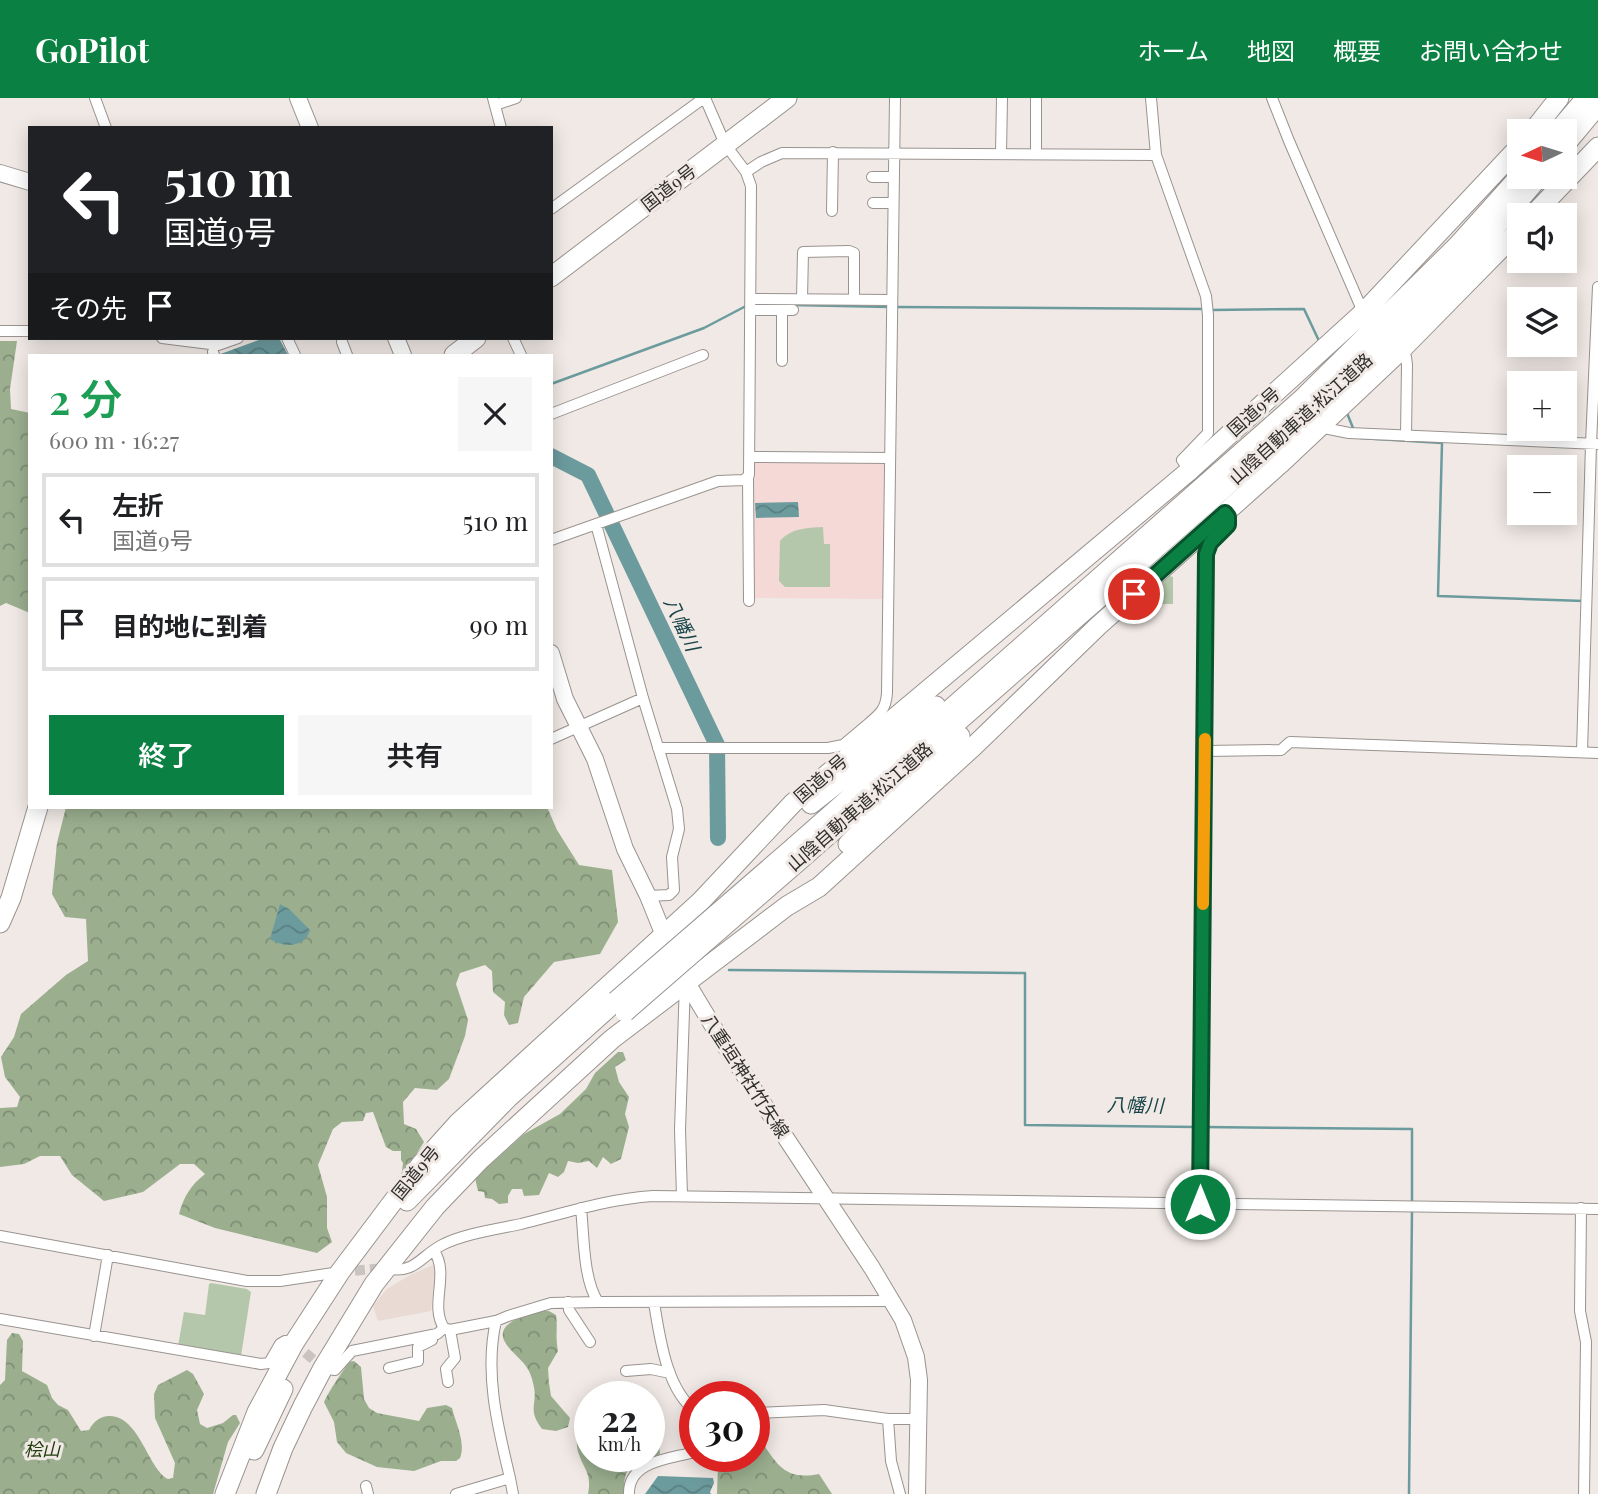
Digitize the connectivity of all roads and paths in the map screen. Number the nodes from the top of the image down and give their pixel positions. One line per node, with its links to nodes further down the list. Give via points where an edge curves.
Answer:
1 (95, 98): 15 (street)
2 (298, 98): 16 (main road)
3 (516, 98): 12 (street)
4 (705, 98): 18 (street); 36 (street)
5 (787, 98): 18 (highway, 国道9号)
6 (895, 98): 21 (street)
7 (1002, 98): 22 (street)
8 (1036, 98): 23 (street)
9 (1151, 98): 24 (street)
10 (1272, 98): 45 (street, via 1360,305)
11 (1586, 98): 14 (highway)
12 (494, 101): 17 (street)
13 (1598, 105): 19 (highway)
14 (1555, 116)
15 (105, 126)
16 (309, 126)
17 (500, 126)
18 (725, 144): 27 (street); 39 (highway, 国道9号)
19 (1587, 148): 35 (highway)
20 (832, 152): 21 (street); 27 (street, via 782,153); 37 (street)
21 (894, 153): 22 (street); 29 (street)
22 (1002, 153): 23 (street)
23 (1036, 154): 24 (street)
24 (1156, 155): 64 (street, via 1206,296 1208,433 1183,458)
25 (1507, 161): 45 (highway, 国道9号)
26 (0, 173): 30 (main road)
27 (746, 173): 44 (street, via 752,199)
28 (872, 177): 29 (street)
29 (893, 177): 34 (street)
30 (28, 181)
31 (1508, 189): 68 (highway, 山陰自動車道;松江道路, via 1301,400)
32 (1528, 189): 70 (highway, 山陰自動車道;松江道路, via 1398,329)
33 (873, 203): 34 (street)
34 (893, 203): 43 (street)
35 (1543, 203)
36 (553, 208)
37 (832, 211)
38 (1507, 242): 52 (highway, 国道9号)
39 (553, 275)
40 (1598, 286): 61 (street)
41 (802, 299): 42 (street); 42 (street, via 803,252 851,251); 44 (street)
42 (854, 299): 43 (street)
43 (891, 304): 63 (street)
44 (751, 305): 57 (street, via 787,310); 62 (street)
45 (1370, 315): 64 (highway, 国道9号)
46 (0, 331): 47 (street)
47 (28, 331)
48 (169, 340): 53 (street)
49 (235, 340): 53 (street)
50 (473, 340): 55 (highway)
51 (342, 342): 54 (street)
52 (1400, 347): 59 (highway, 国道9号); 60 (street, via 1407,365)
53 (214, 352)
54 (347, 354)
55 (455, 354)
56 (703, 355): 58 (street)
57 (782, 361)
58 (553, 413)
59 (1319, 427): 60 (street); 66 (highway, 国道9号)
60 (1406, 436): 61 (street)
61 (1594, 444): 80 (street)
62 (750, 457): 63 (street); 65 (street)
63 (890, 458): 76 (street, via 887,693)
64 (1191, 473): 76 (highway, 国道9号)
65 (748, 478): 67 (street, via 718,481); 71 (street)
66 (1223, 512): 79 (street, via 1228,525 1206,554); 86 (highway, 国道9号, via 819,887)
67 (605, 521): 69 (street); 74 (street)
68 (1145, 538): 83 (highway, 山陰自動車道;松江道路); 84 (highway)
69 (553, 539)
70 (1102, 595): 83 (highway, 山陰自動車道;松江道路); 86 (highway)
71 (749, 601)
72 (553, 666): 73 (main road, 八重垣神社竹矢線)
73 (556, 685): 75 (main road, 八重垣神社竹矢線)
74 (643, 698): 75 (street); 78 (street)
75 (577, 726): 77 (street); 85 (main road, 八重垣神社竹矢線, via 595,759 625,849)
76 (872, 728): 78 (street, via 828,748); 84 (highway, 国道9号)
77 (553, 737)
78 (658, 748): 85 (street, via 677,809 674,890 669,895)
79 (1205, 751): 80 (street, via 1281,750 1290,742); 93 (street)
80 (1582, 752): 81 (street)
81 (1598, 752)
82 (37, 809): 87 (highway)
83 (798, 853): 90 (highway, 山陰自動車道;松江道路, bridge)
84 (724, 875): 88 (highway, 国道9号)
85 (648, 896): 88 (main road, 八重垣神社竹矢線)
86 (787, 906): 89 (highway, 国道9号)
87 (0, 923)
88 (663, 934): 89 (main road, 八重垣神社竹矢線); 101 (highway, 国道9号, via 458,1123)
89 (685, 982): 91 (street); 92 (main road, 八重垣神社竹矢線); 100 (highway, 国道9号, via 612,1039 518,1123 435,1207)
90 (621, 1007): 124 (highway, 山陰自動車道;松江道路, via 545,1063 415,1192 377,1238 299,1359); 125 (highway, 山陰自動車道;松江道路, via 482,1143 388,1247 311,1366 267,1456)
91 (682, 1196): 92 (street); 94 (street, via 627,1198)
92 (824, 1197): 93 (street); 102 (main road, 八重垣神社竹矢線)
93 (1200, 1204): 95 (street)
94 (581, 1208): 98 (street, via 460,1239); 104 (street, via 589,1281)
95 (1581, 1208): 96 (street); 132 (street, via 1580,1311 1586,1342)
96 (1598, 1209)
97 (0, 1236): 99 (street)
98 (434, 1251): 100 (street, via 410,1269); 108 (street, via 440,1262 438,1316)
99 (108, 1255): 101 (street, via 247,1281); 109 (street)
100 (385, 1268): 112 (highway, 国道9号)
101 (340, 1272): 111 (highway, 国道9号)
102 (893, 1301): 105 (street); 120 (main road, 八重垣神社竹矢線, via 916,1357)
103 (568, 1302): 104 (street); 107 (street); 110 (street)
104 (598, 1303): 105 (street)
105 (654, 1303): 115 (street)
106 (0, 1319): 109 (street)
107 (496, 1321): 108 (street); 122 (street, via 494,1399)
108 (444, 1331): 112 (street, via 352,1352 335,1370); 113 (street, via 418,1347 418,1361); 116 (street, via 455,1358 446,1369)
109 (94, 1336): 111 (street, via 261,1364 269,1363 280,1344)
110 (590, 1342)
111 (294, 1343): 123 (highway, 国道9号, via 257,1412)
112 (323, 1368): 126 (highway, 国道9号)
113 (389, 1368)
114 (626, 1371): 115 (street)
115 (670, 1373): 117 (street)
116 (448, 1382)
117 (679, 1392)
118 (770, 1412): 119 (street, via 824,1410)
119 (888, 1419): 120 (street); 130 (street, via 891,1461)
120 (917, 1419): 131 (main road, 八重垣神社竹矢線)
121 (679, 1456): 129 (street, via 652,1462 635,1473)
122 (510, 1478): 127 (street); 128 (street)
123 (225, 1494)
124 (238, 1494)
125 (254, 1494)
126 (266, 1494)
127 (456, 1494)
128 (513, 1494)
129 (629, 1494)
130 (900, 1494)
131 (917, 1494)
132 (1584, 1494)

